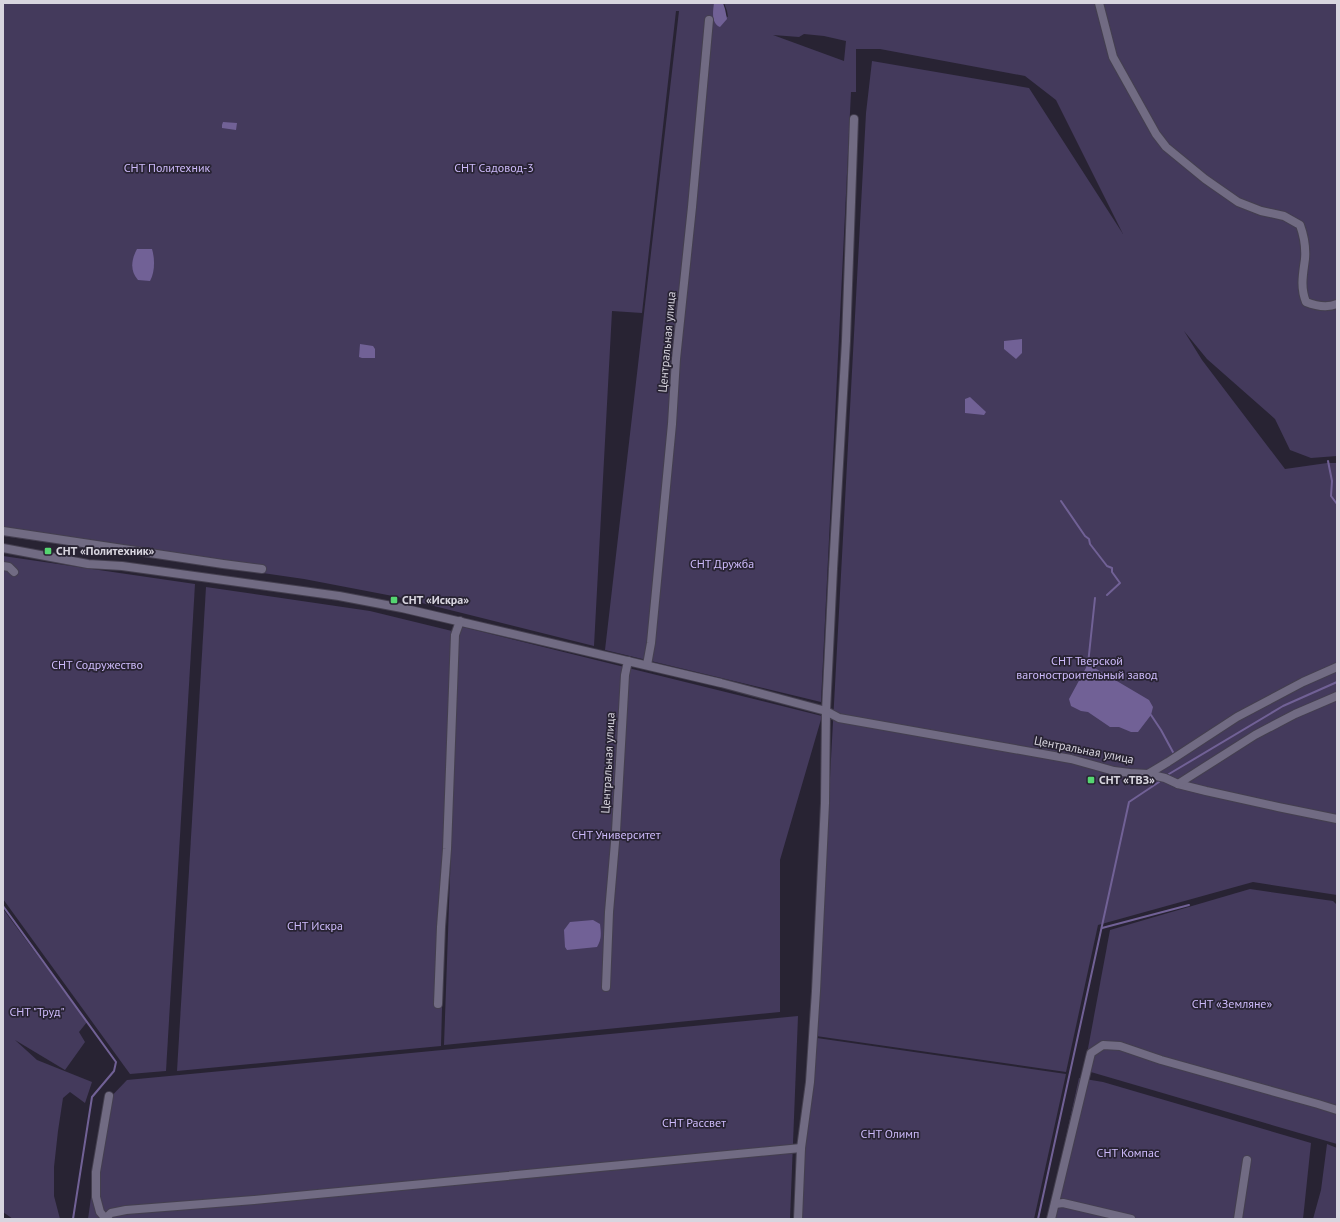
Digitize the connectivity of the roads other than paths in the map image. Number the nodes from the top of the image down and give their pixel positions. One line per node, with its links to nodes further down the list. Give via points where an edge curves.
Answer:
1 (1099, 3): 4 (street, via 1113,57 1156,134 1166,147 1238,202 1284,216 1300,225 1305,238 1302,292 1306,302 1316,306)
2 (709, 20): 12 (street, Центральная улица)
3 (854, 119): 15 (street, via 846,341)
4 (1337, 304)
5 (3, 531): 8 (street)
6 (3, 548): 10 (street, Центральная улица, via 88,564 122,566 339,596)
7 (3, 566): 9 (street)
8 (262, 569)
9 (14, 572)
10 (460, 621): 11 (street, Центральная улица); 20 (street, via 455,635)
11 (628, 661): 12 (street, Центральная улица); 19 (street, Центральная улица, via 609,912)
12 (647, 665): 15 (street, Центральная улица)
13 (1337, 667): 16 (street, via 1236,717)
14 (1337, 696): 17 (street, via 1255,735)
15 (826, 711): 16 (street, Центральная улица, via 839,718 1071,759 1114,771); 23 (street, via 816,991 810,1082)
16 (1148, 774): 17 (street, Центральная улица)
17 (1178, 784): 18 (street, Центральная улица)
18 (1337, 818)
19 (606, 987)
20 (438, 1004)
21 (109, 1096): 26 (street, via 96,1172 96,1197 100,1212)
22 (1337, 1110): 25 (street, via 1120,1046 1103,1045 1091,1052)
23 (801, 1148): 26 (street, via 126,1210 111,1213); 27 (street)
24 (1247, 1160): 30 (street)
25 (1054, 1204): 28 (street); 29 (street, via 1063,1203)
26 (106, 1219)
27 (798, 1219)
28 (1051, 1219)
29 (1131, 1219)
30 (1238, 1219)

